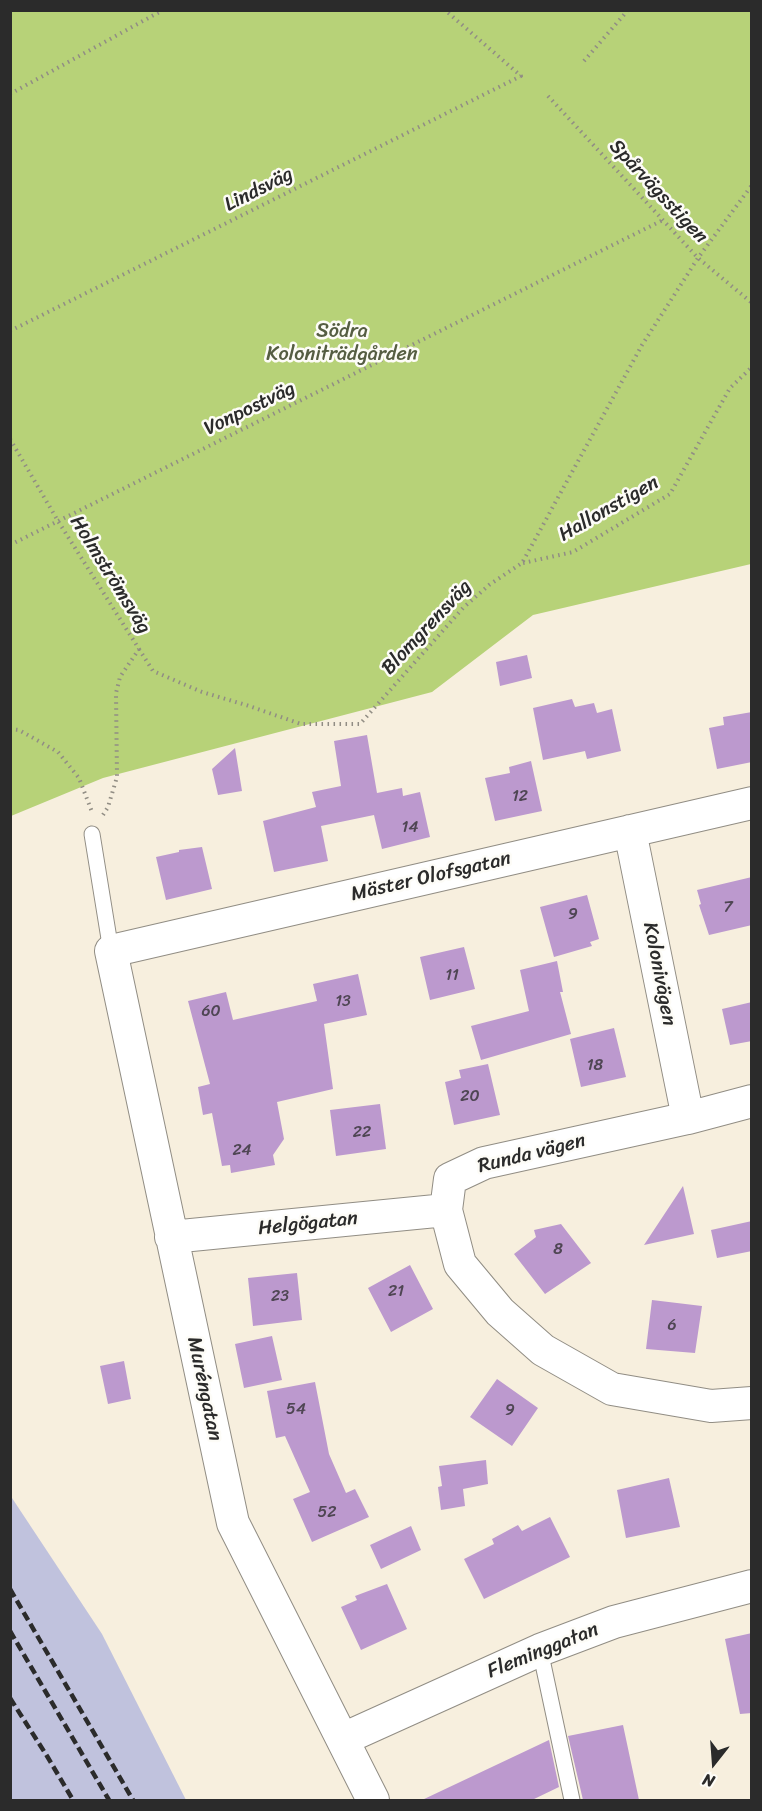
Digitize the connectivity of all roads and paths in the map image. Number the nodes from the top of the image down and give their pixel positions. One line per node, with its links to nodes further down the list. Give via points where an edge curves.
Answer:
1 (163, 10): 5 (path)
2 (445, 10): 12 (path, Lindsväg, via 521,76)
3 (628, 10): 4 (path)
4 (584, 61)
5 (10, 94)
6 (548, 96): 9 (path, Spårvägsstigen)
7 (752, 185): 8 (path, Blomgrensväg)
8 (750, 191): 10 (path, Blomgrensväg)
9 (663, 220): 10 (path, Spårvägsstigen); 15 (path, Vonpostväg)
10 (698, 258): 11 (path, Spårvägsstigen); 17 (path, Blomgrensväg, via 642,345)
11 (752, 303)
12 (10, 331)
13 (752, 367): 17 (path, Hallonstigen, via 730,388 670,494 573,552)
14 (10, 438): 15 (path, Holmströmsväg)
15 (58, 521): 16 (path, Vonpostväg); 18 (path, Holmströmsväg)
16 (10, 545)
17 (522, 563): 18 (path, Blomgrensväg, via 463,608 360,724 301,724 202,692 153,670)
18 (139, 649): 22 (path, Holmströmsväg, via 120,677 116,693 117,777 108,807)
19 (10, 729): 22 (path, via 58,752 79,778 92,810)
20 (752, 803): 21 (street, Mäster Olofsgatan)
21 (630, 831): 23 (street, Mäster Olofsgatan); 25 (street, Kolonivägen)
22 (92, 834): 23 (lane)
23 (111, 951): 27 (street, Muréngatan)
24 (752, 1101): 25 (street, Runda vägen)
25 (688, 1118): 26 (street, Runda vägen, via 484,1163 450,1179)
26 (446, 1210): 27 (street, Helgögatan); 28 (street, Runda vägen, via 460,1264 500,1312 543,1350 612,1389 711,1406)
27 (171, 1237): 31 (street, Muréngatan, via 233,1523)
28 (752, 1403)
29 (752, 1586): 30 (street, Fleminggatan, via 614,1622)
30 (540, 1650): 31 (street, Fleminggatan); 33 (lane)
31 (343, 1739): 32 (street, Muréngatan)
32 (373, 1800)
33 (572, 1800)

